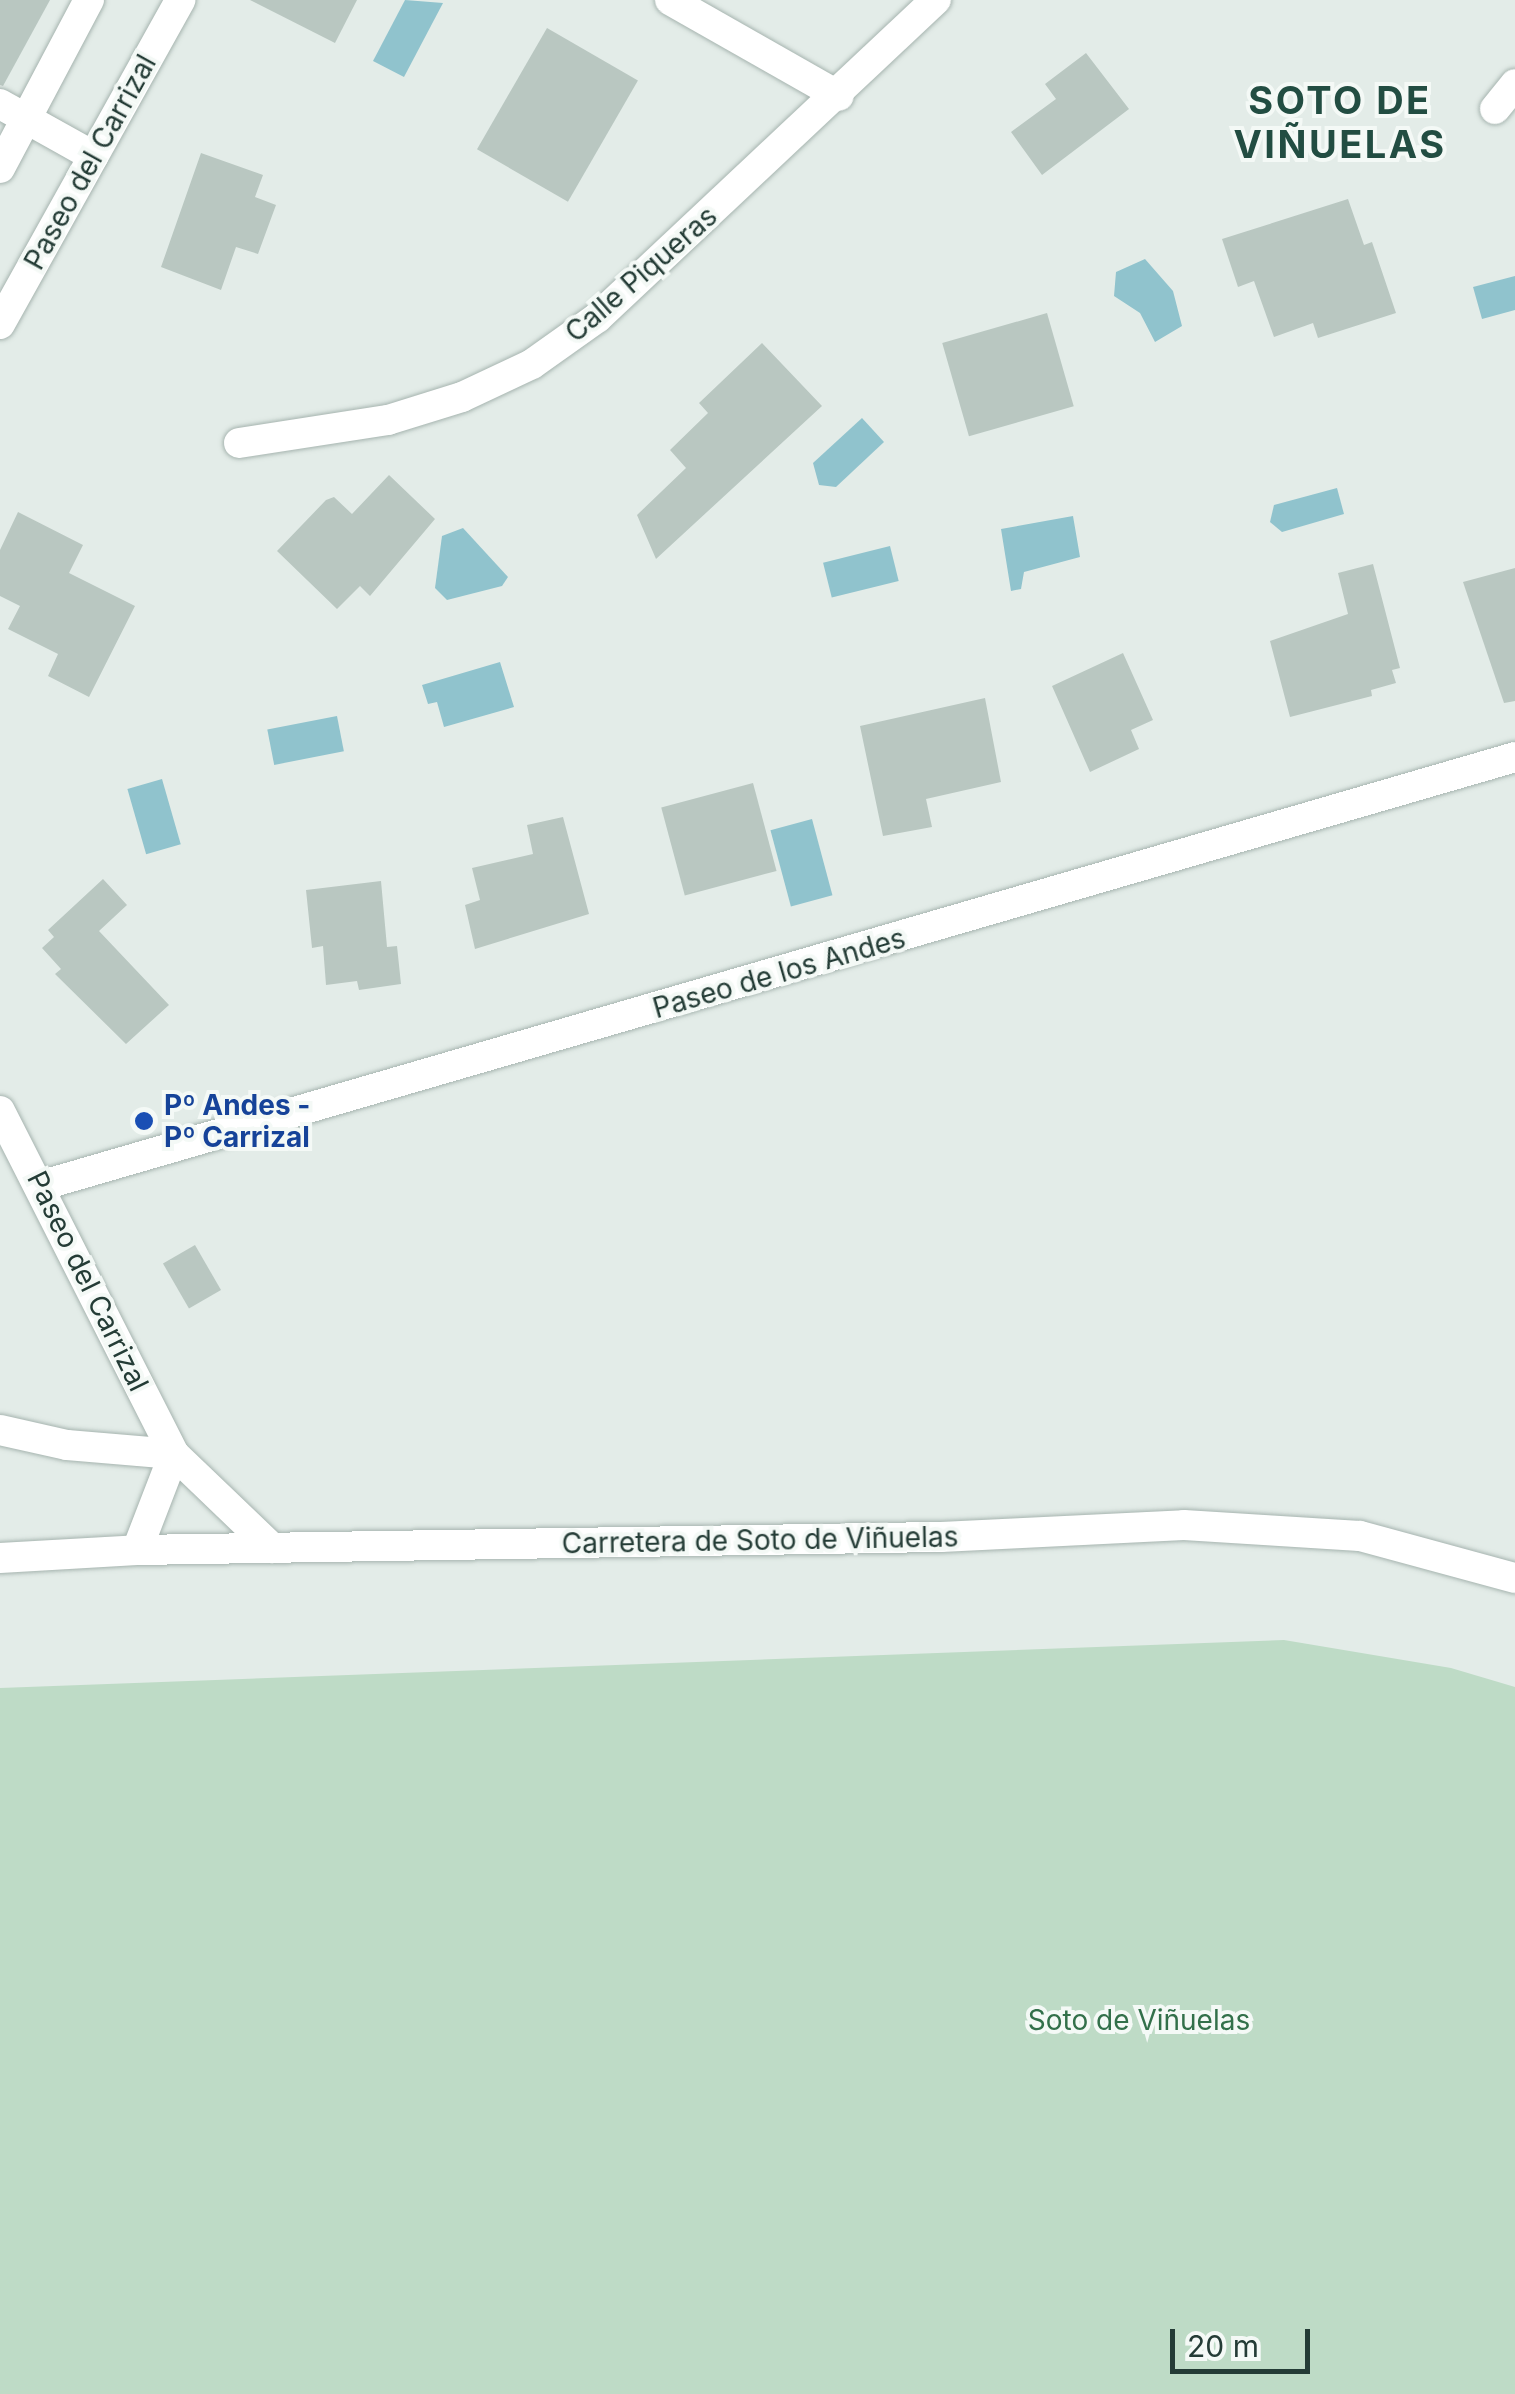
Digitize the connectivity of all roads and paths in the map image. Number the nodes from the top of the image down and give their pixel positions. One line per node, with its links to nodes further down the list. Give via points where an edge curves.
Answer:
1 (89, 0): 8 (street)
2 (180, 0): 9 (street, Paseo del Carrizal)
3 (670, 0): 6 (street)
4 (936, 0): 6 (street, Calle Piqueras)
5 (1515, 84): 7 (street)
6 (839, 96): 12 (street, Calle Piqueras, via 597,318 532,364 462,397 388,420)
7 (1495, 109)
8 (13, 111): 9 (street); 10 (street)
9 (93, 156): 11 (street, Paseo del Carrizal)
10 (0, 168)
11 (0, 324)
12 (239, 442)
13 (1515, 757): 15 (street, Paseo de los Andes)
14 (0, 1110): 15 (street, Paseo del Carrizal)
15 (43, 1185): 17 (street, Paseo del Carrizal)
16 (0, 1430): 17 (street, via 66,1445)
17 (174, 1454): 18 (street, Paseo del Carrizal); 19 (street)
18 (272, 1548): 19 (street, Carretera de Soto de Viñuelas); 21 (street, Carretera de Soto de Viñuelas, via 941,1538 1184,1525 1360,1536)
19 (137, 1550): 20 (street, Carretera de Soto de Viñuelas)
20 (0, 1558)
21 (1515, 1578)

